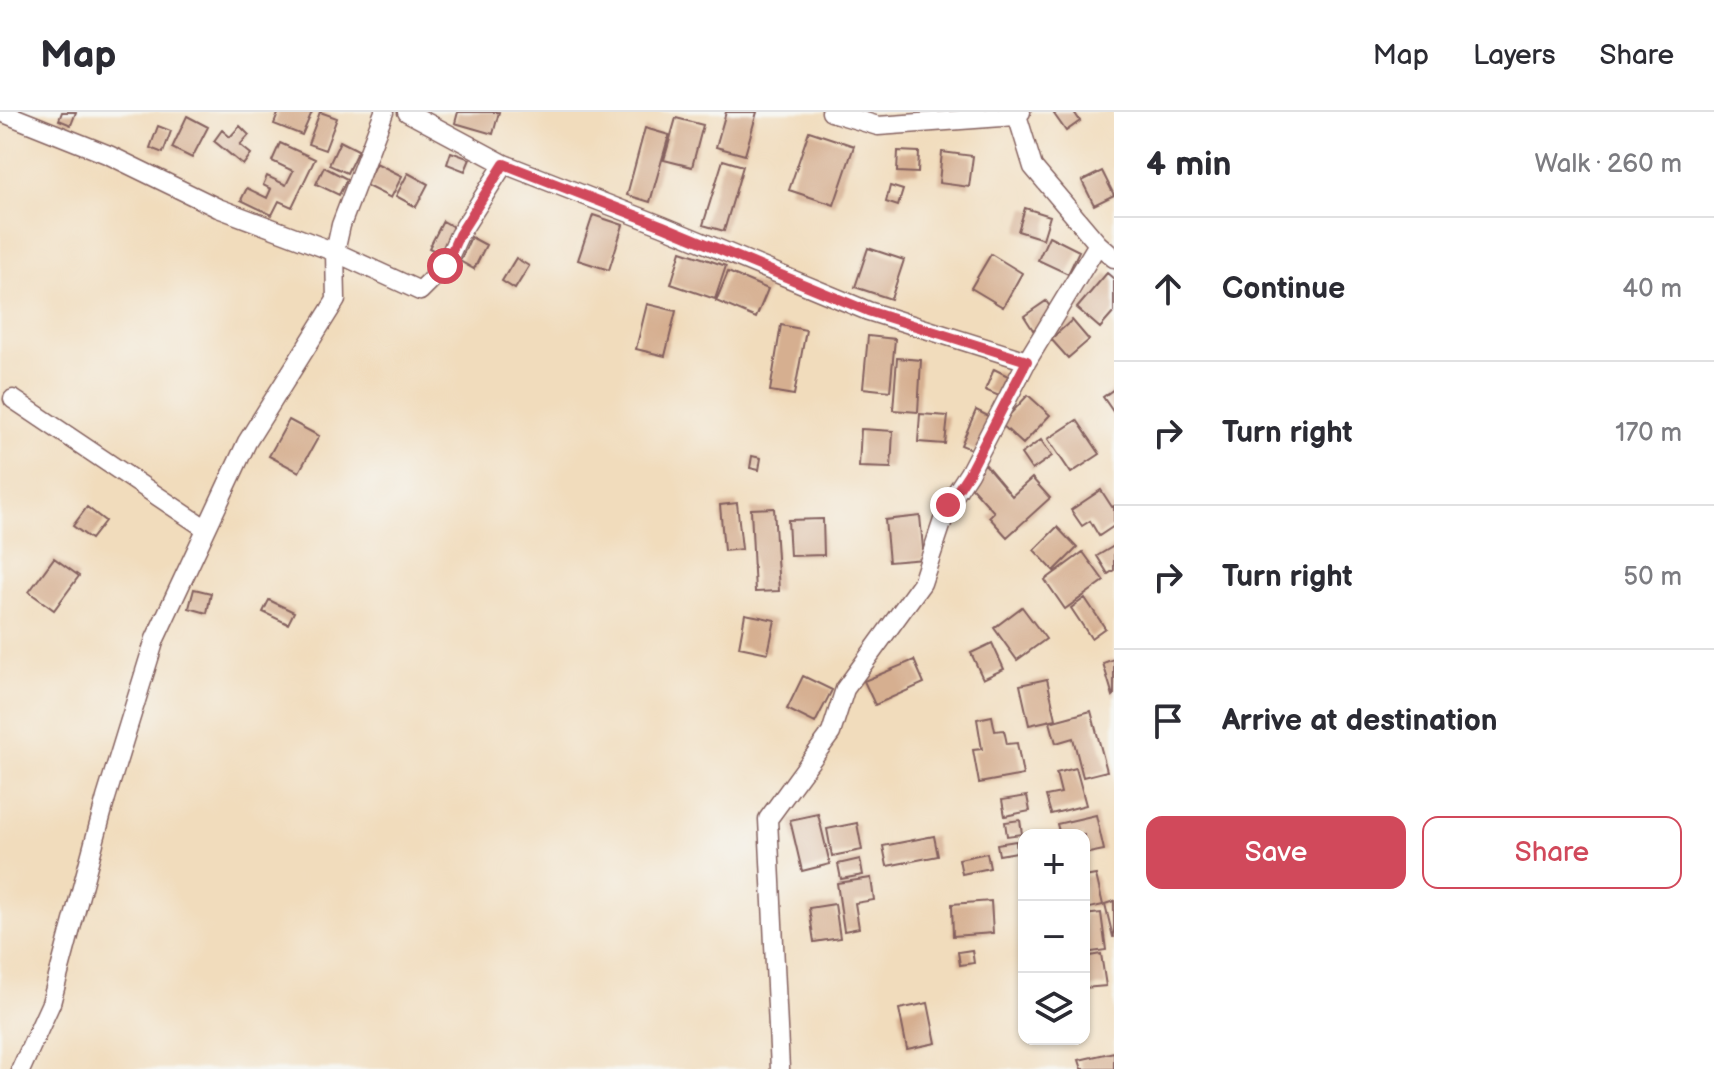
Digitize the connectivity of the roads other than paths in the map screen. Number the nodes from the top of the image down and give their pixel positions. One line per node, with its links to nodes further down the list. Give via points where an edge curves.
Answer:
1 (1, 112): 8 (street, via 109,155 218,208)
2 (384, 112): 8 (street)
3 (407, 112): 6 (street)
4 (831, 112): 5 (street, via 878,126)
5 (1018, 113): 7 (street, via 1033,167)
6 (504, 164): 8 (street, via 445,266 420,291); 10 (street, via 868,311)
7 (1098, 244): 9 (street); 10 (street)
8 (335, 252): 12 (street, via 336,300 247,442)
9 (1114, 258)
10 (1027, 361): 14 (street, via 948,505 922,583 845,689 831,733 768,819)
11 (13, 399): 12 (street)
12 (205, 528): 13 (street, via 155,639 51,1003)
13 (21, 1069)
14 (780, 1069)

